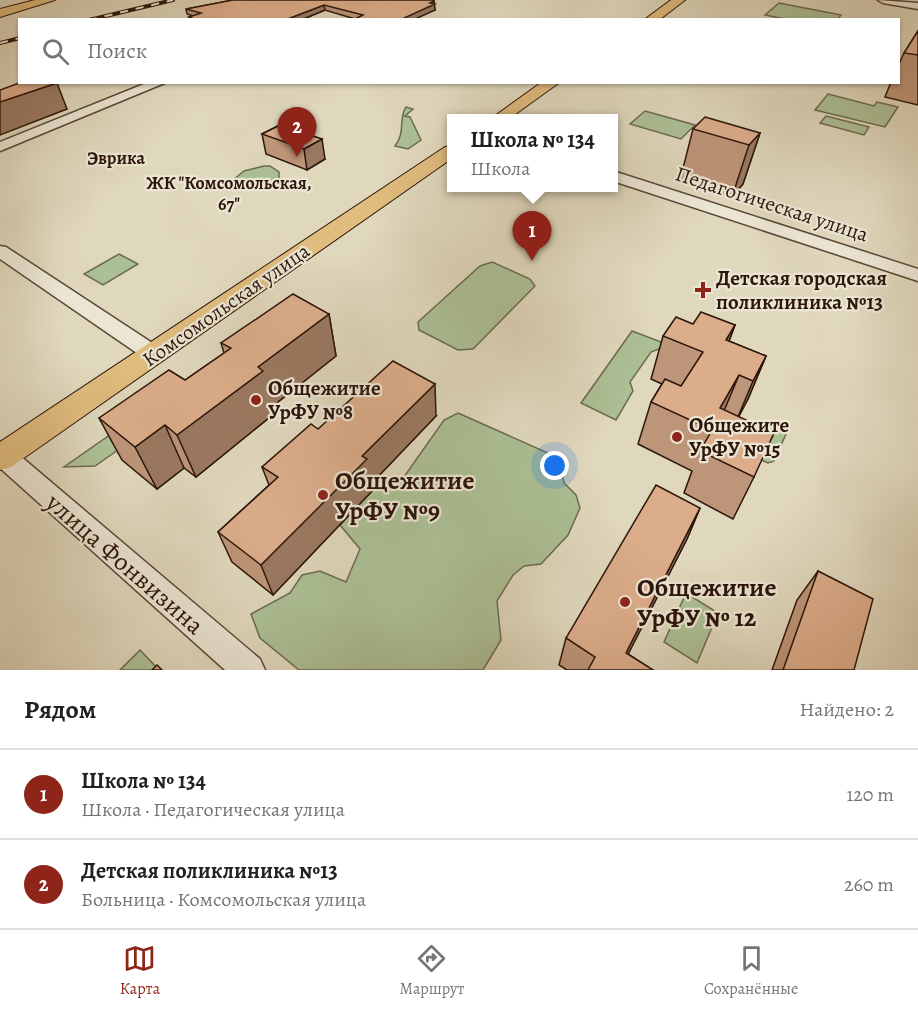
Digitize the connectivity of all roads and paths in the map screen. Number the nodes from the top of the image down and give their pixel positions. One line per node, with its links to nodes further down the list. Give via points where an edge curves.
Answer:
1 (26, 0): 6 (main road)
2 (49, 0): 7 (main road)
3 (679, 0): 8 (main road)
4 (883, 0): 5 (street)
5 (918, 6)
6 (0, 7)
7 (0, 13)
8 (653, 18)
9 (156, 84): 12 (street)
10 (550, 84): 11 (main road)
11 (506, 114)
12 (0, 147)
13 (447, 154): 17 (main road, Комсомольская улица)
14 (618, 178): 16 (street, Педагогическая улица)
15 (0, 251): 17 (street)
16 (918, 274)
17 (155, 355): 18 (main road, Комсомольская улица)
18 (1, 457): 19 (street, улица Фонвизина)
19 (249, 670)

